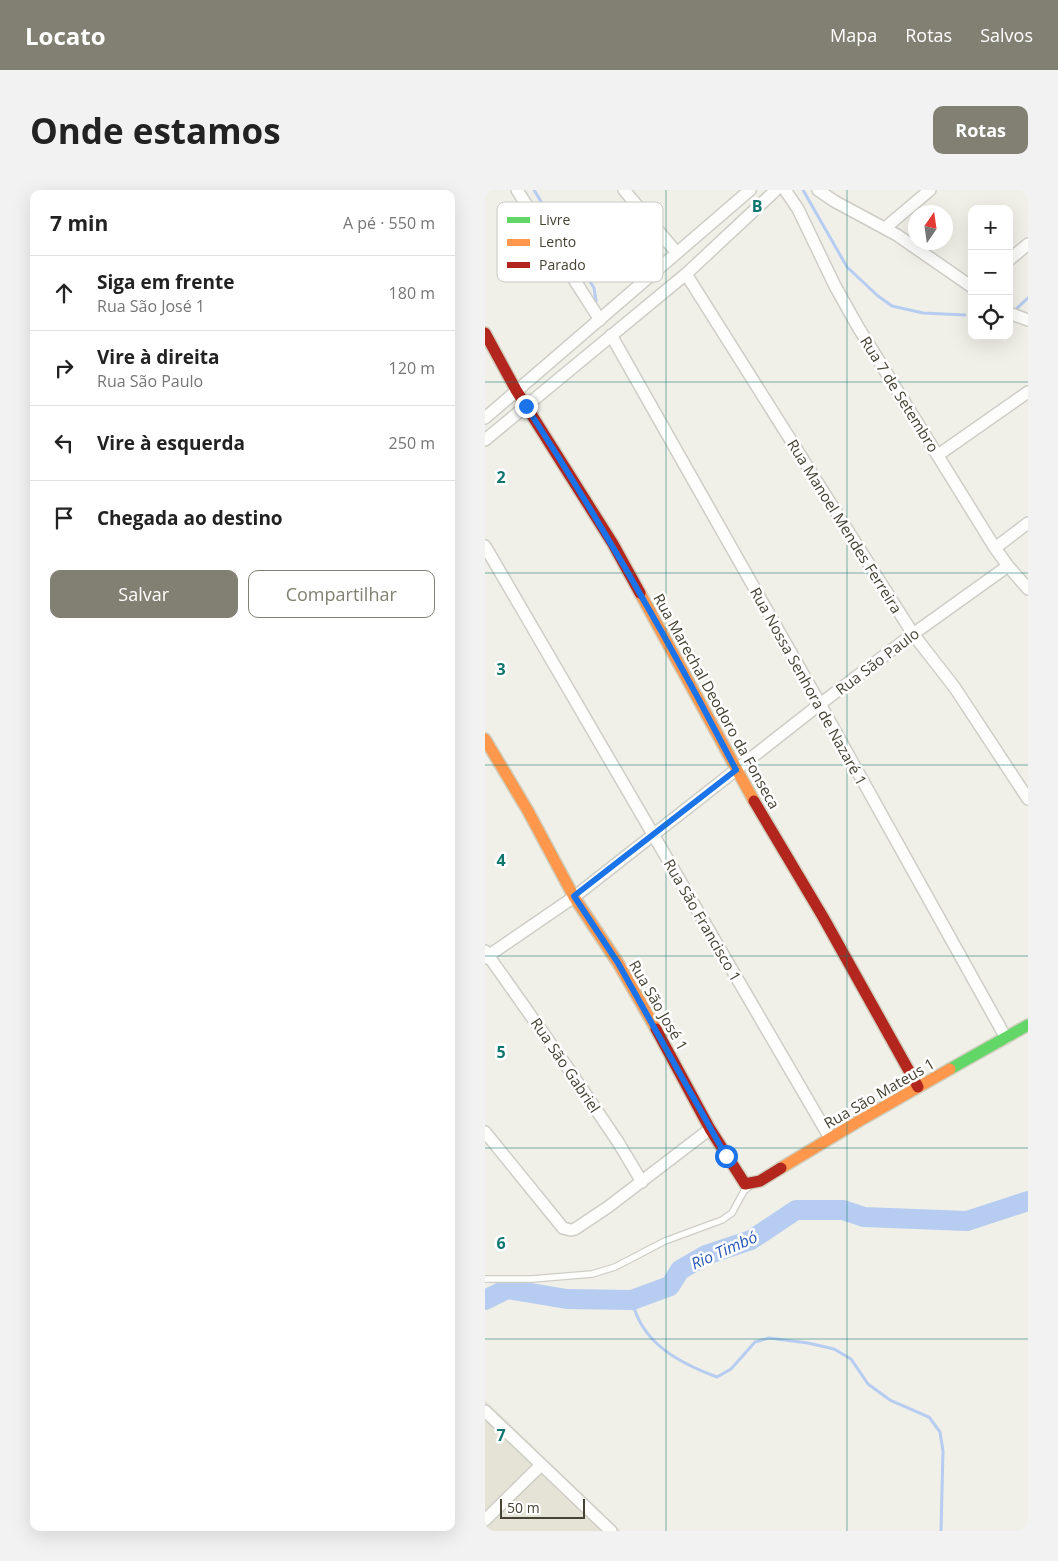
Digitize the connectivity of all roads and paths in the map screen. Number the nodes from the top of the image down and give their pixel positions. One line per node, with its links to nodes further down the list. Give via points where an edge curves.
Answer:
1 (517, 190): 8 (street)
2 (624, 190): 9 (street)
3 (750, 190): 13 (street)
4 (777, 190): 16 (street)
5 (785, 190): 30 (street, Rua 7 de Setembro, via 798,209 858,327)
6 (818, 190): 10 (street)
7 (931, 190): 10 (street)
8 (525, 202)
9 (634, 202)
10 (885, 228): 19 (street)
11 (663, 236): 13 (street)
12 (1028, 244): 14 (street)
13 (677, 253): 15 (street)
14 (1013, 257)
15 (663, 265)
16 (686, 274): 24 (street); 36 (street, Rua Manoel Mendes Ferreira)
17 (576, 282): 21 (street)
18 (644, 282): 21 (street)
19 (968, 284)
20 (1013, 314): 22 (street)
21 (600, 320): 25 (street)
22 (1028, 320)
23 (485, 333): 25 (street, Rua Marechal Deodoro da Fonseca)
24 (611, 335): 27 (street); 37 (street, Rua Nossa Senhora de Nazaré 1)
25 (516, 390): 27 (street, Rua Marechal Deodoro da Fonseca); 28 (street)
26 (1028, 392): 30 (street)
27 (526, 406): 29 (street); 39 (street, Rua Marechal Deodoro da Fonseca, via 613,544)
28 (485, 418)
29 (485, 440)
30 (938, 455): 33 (street, Rua 7 de Setembro)
31 (1028, 523): 33 (street)
32 (485, 546): 41 (street, Rua São Francisco 1)
33 (995, 548): 34 (street, Rua 7 de Setembro)
34 (1008, 566): 35 (street, Rua 7 de Setembro); 36 (street, Rua São Paulo)
35 (1028, 589)
36 (913, 634): 37 (street, Rua São Paulo); 40 (street, Rua Manoel Mendes Ferreira, via 955,688)
37 (820, 704): 39 (street, Rua São Paulo); 45 (street, Rua Nossa Senhora de Nazaré 1)
38 (485, 739): 42 (street, Rua São José 1)
39 (736, 770): 41 (street, Rua São Paulo); 46 (street, Rua Marechal Deodoro da Fonseca)
40 (1028, 799)
41 (654, 836): 42 (street, Rua São Paulo); 49 (street, Rua São Francisco 1)
42 (574, 896): 43 (street, Rua São Paulo); 47 (street, Rua São José 1, via 623,971)
43 (486, 955): 50 (street, Rua São Gabriel, via 570,1071)
44 (1028, 1025): 45 (street, Rua São Mateus 1)
45 (1006, 1038): 46 (street, Rua São Mateus 1)
46 (919, 1087): 49 (street, Rua São Mateus 1)
47 (710, 1129): 50 (street); 51 (street, Rua São José 1)
48 (485, 1132): 50 (street, via 563,1228 571,1230 580,1226)
49 (830, 1138): 51 (street, Rua São Mateus 1)
50 (642, 1182)
51 (749, 1184): 52 (lane, via 733,1213 723,1220 665,1241 615,1267 592,1274)
52 (485, 1279)
53 (485, 1411): 54 (street)
54 (541, 1465): 55 (street); 56 (street)
55 (485, 1520)
56 (611, 1531)

